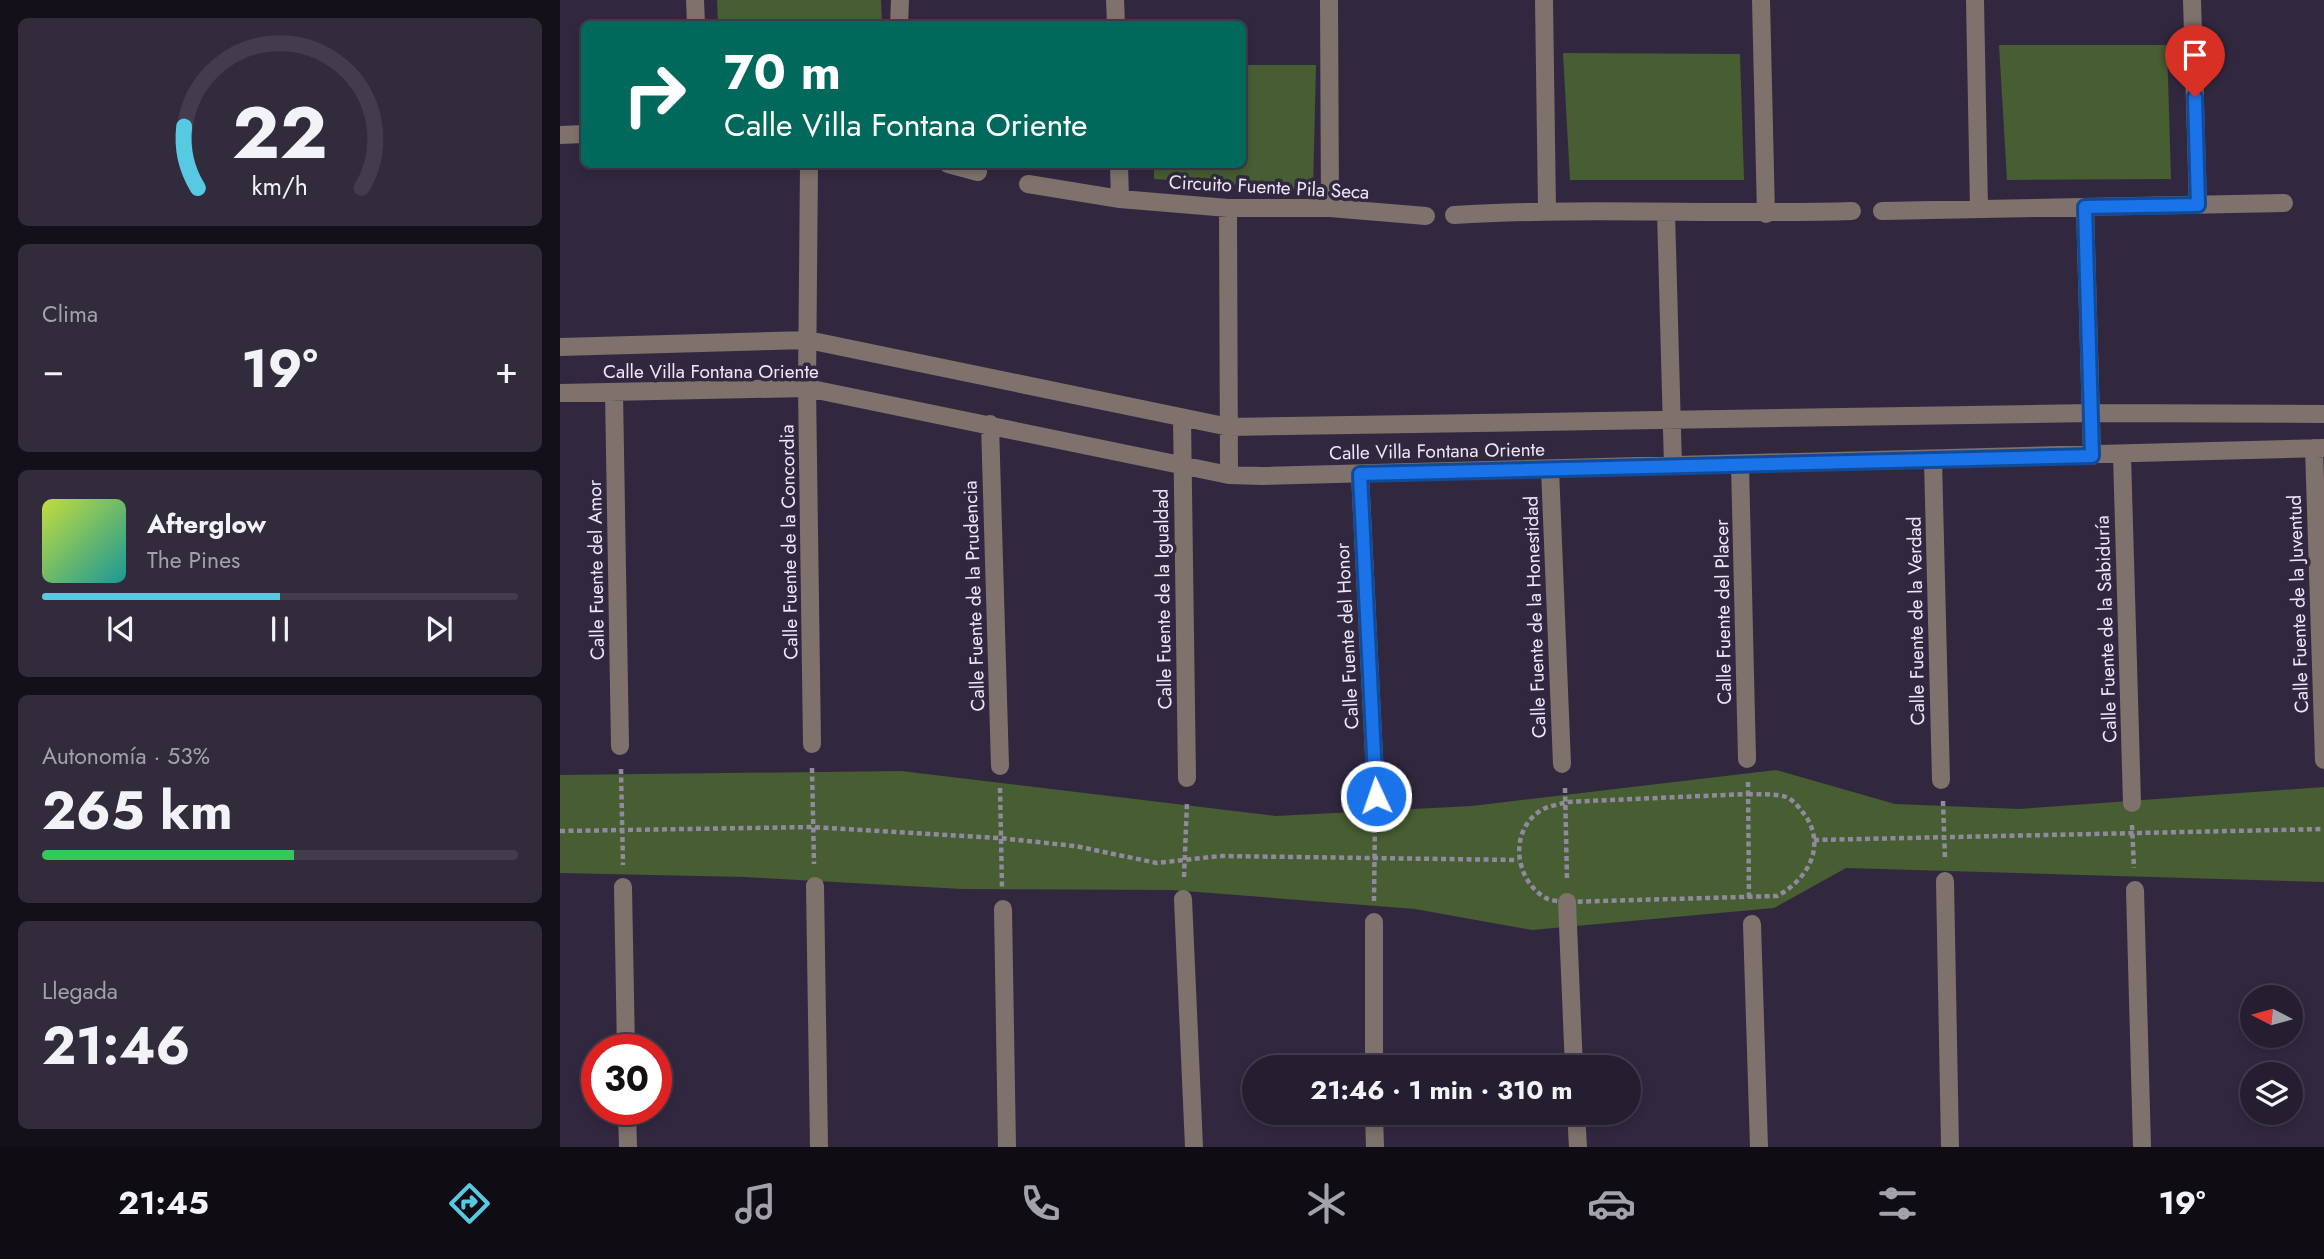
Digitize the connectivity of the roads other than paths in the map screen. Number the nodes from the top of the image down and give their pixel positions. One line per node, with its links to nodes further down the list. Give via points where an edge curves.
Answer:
1 (695, 0): 9 (street)
2 (900, 0): 10 (street)
3 (1115, 0): 11 (street)
4 (1329, 0): 24 (street)
5 (1544, 0): 25 (street)
6 (1761, 0): 30 (street)
7 (1975, 0): 26 (street)
8 (2192, 0): 21 (street)
9 (696, 21)
10 (899, 21)
11 (1116, 21)
12 (581, 134): 13 (street)
13 (560, 135)
14 (809, 168): 33 (street, Calle Fuente de la Concordia)
15 (963, 168): 17 (street)
16 (1119, 168): 19 (street)
17 (978, 172)
18 (1028, 184): 19 (street, Circuito Fuente Pila Seca)
19 (1120, 200): 23 (street, Circuito Fuente Pila Seca)
20 (2284, 203): 21 (street)
21 (2198, 205): 22 (street)
22 (2085, 207): 26 (street); 38 (street)
23 (1228, 208): 24 (street, Circuito Fuente Pila Seca); 43 (street)
24 (1330, 208): 32 (street, Circuito Fuente Pila Seca)
25 (1547, 209): 29 (street); 31 (street)
26 (1979, 209): 28 (street)
27 (1852, 211): 30 (street)
28 (1882, 211)
29 (1666, 212): 30 (street); 41 (street)
30 (1766, 214)
31 (1454, 215)
32 (1426, 216)
33 (808, 340): 34 (street, Calle Villa Fontana Oriente); 35 (street, Calle Fuente de la Concordia); 40 (street, Calle Villa Fontana Oriente)
34 (560, 347)
35 (807, 388): 36 (street, Calle Villa Fontana Oriente); 42 (street, Calle Villa Fontana Oriente); 54 (street, Calle Fuente de la Concordia)
36 (614, 392): 37 (street, Calle Villa Fontana Oriente); 55 (street, Calle Fuente del Amor)
37 (560, 394)
38 (2091, 413): 39 (street, Calle Villa Fontana Oriente); 41 (street, Calle Villa Fontana Oriente); 46 (street)
39 (2324, 414)
40 (1182, 418): 43 (street, Calle Villa Fontana Oriente); 48 (street, Calle Fuente de la Igualdad)
41 (1669, 421): 43 (street, Calle Villa Fontana Oriente); 50 (street)
42 (990, 424): 48 (street, Calle Villa Fontana Oriente); 59 (street, Calle Fuente de la Prudencia)
43 (1229, 427): 53 (street)
44 (2319, 448): 45 (street, Calle Villa Fontana Oriente); 57 (street, Calle Fuente de la Juventud)
45 (2122, 455): 46 (street, Calle Villa Fontana Oriente); 63 (street, Calle Fuente de la Sabiduría)
46 (2092, 456): 47 (street, Calle Villa Fontana Oriente)
47 (1933, 460): 49 (street, Calle Villa Fontana Oriente); 61 (street, Calle Fuente de la Verdad)
48 (1181, 464): 53 (street, Calle Villa Fontana Oriente); 60 (street, Calle Fuente de la Igualdad)
49 (1740, 464): 50 (street, Calle Villa Fontana Oriente); 56 (street, Calle Fuente del Placer)
50 (1672, 466): 51 (street, Calle Villa Fontana Oriente)
51 (1550, 469): 52 (street, Calle Villa Fontana Oriente); 58 (street, Calle Fuente de la Honestidad)
52 (1360, 474): 53 (street, Calle Villa Fontana Oriente); 62 (street, Calle Fuente del Honor)
53 (1229, 475)
54 (813, 744)
55 (620, 746)
56 (1748, 759)
57 (2324, 760)
58 (1562, 764)
59 (1000, 766)
60 (1187, 778)
61 (1941, 780)
62 (1376, 796)
63 (2132, 803)
64 (1945, 881): 86 (street)
65 (815, 886): 80 (street)
66 (623, 887): 73 (street)
67 (2135, 890): 87 (street)
68 (1183, 899): 82 (street)
69 (1567, 902): 75 (street)
70 (1003, 909): 81 (street)
71 (1374, 922): 74 (street)
72 (1752, 924): 85 (street)
73 (626, 1034)
74 (1374, 1055)
75 (1573, 1055)
76 (627, 1125): 79 (street)
77 (1374, 1125): 83 (street)
78 (1577, 1125): 84 (street)
79 (628, 1147)
80 (819, 1147)
81 (1007, 1147)
82 (1194, 1147)
83 (1375, 1147)
84 (1578, 1147)
85 (1759, 1147)
86 (1950, 1147)
87 (2142, 1147)

